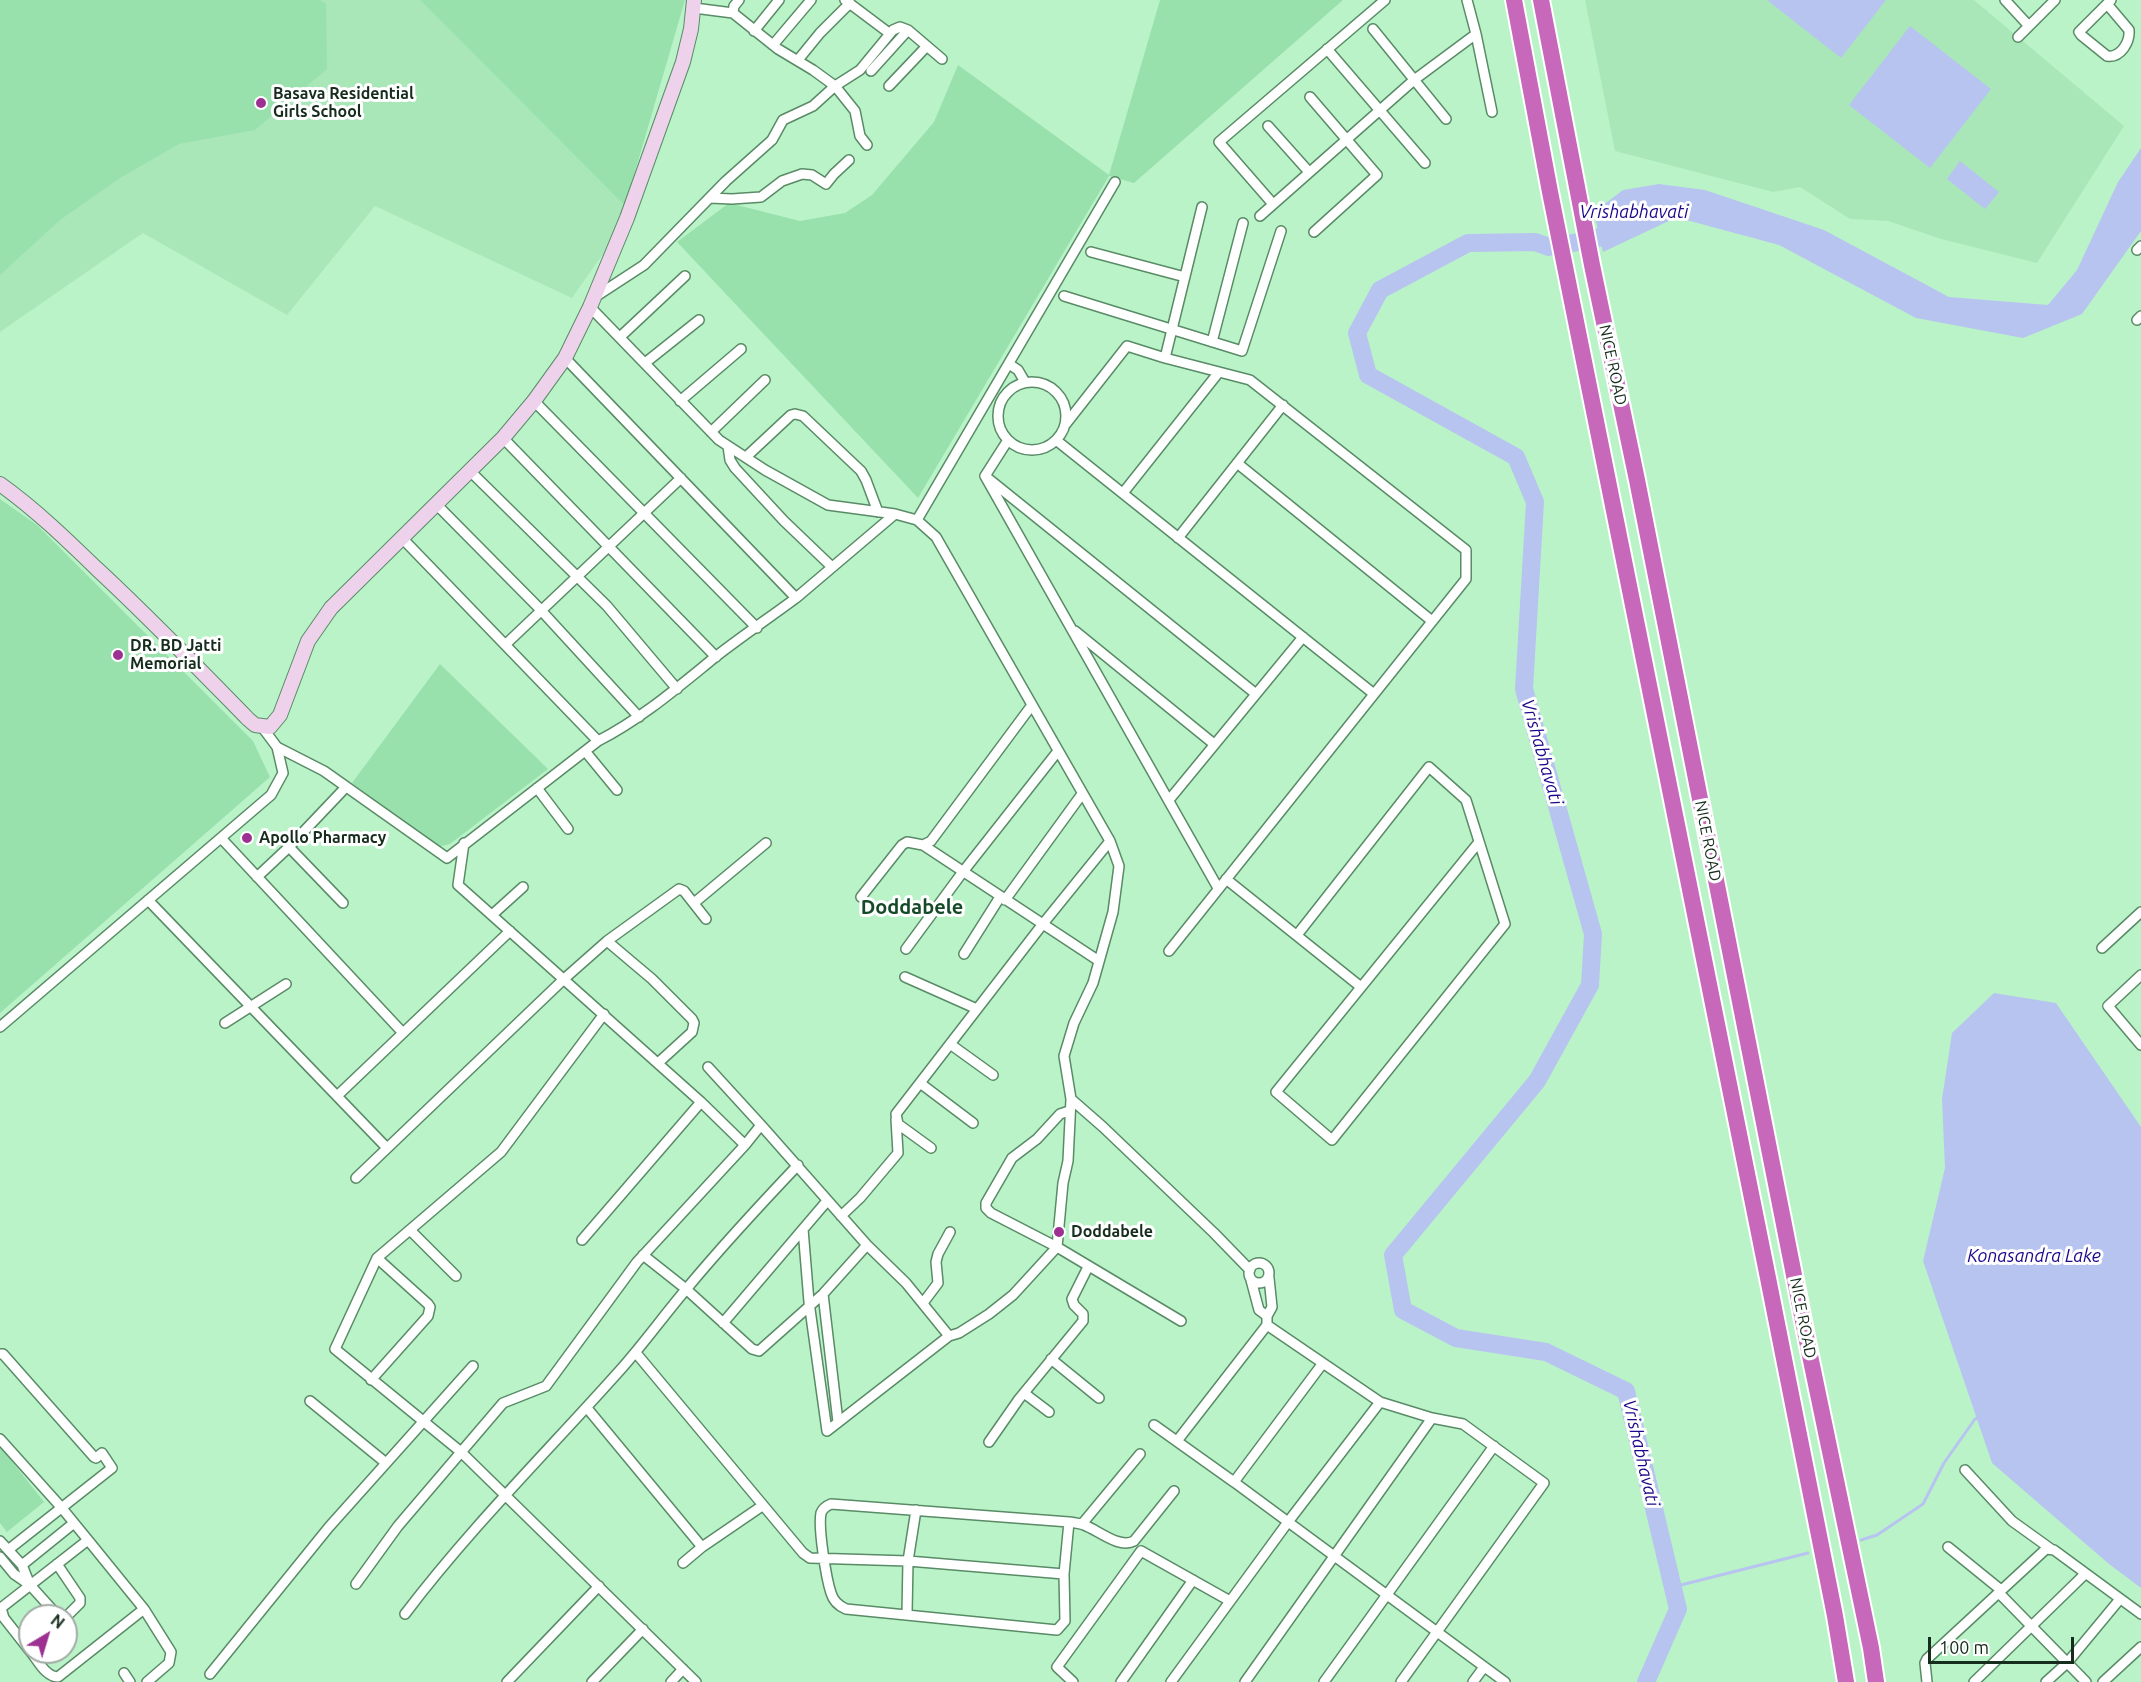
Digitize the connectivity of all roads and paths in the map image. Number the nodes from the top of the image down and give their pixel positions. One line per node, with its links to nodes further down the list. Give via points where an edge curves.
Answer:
1 (739, 0): 13 (street)
2 (779, 0): 17 (street)
3 (812, 0): 21 (street)
4 (1385, 0): 23 (street)
5 (1467, 0): 19 (street)
6 (1514, 0): 289 (highway, NICE ROAD)
7 (1541, 0): 290 (highway, NICE ROAD)
8 (2005, 0): 14 (street)
9 (2055, 0): 14 (street)
10 (848, 2): 18 (street); 25 (street)
11 (2109, 2): 11 (street, via 2079,34 2112,57 2130,33)
12 (694, 4): 13 (street); 52 (street, via 683,62 627,218)
13 (733, 13): 17 (street)
14 (2028, 26): 20 (street)
15 (1372, 29): 27 (street)
16 (908, 30): 18 (street, via 900,27); 22 (street); 26 (street)
17 (754, 31): 21 (street)
18 (890, 33): 28 (street, via 860,70)
19 (1476, 34): 27 (street); 32 (street)
20 (2018, 37)
21 (773, 45): 25 (street)
22 (927, 46): 24 (street); 29 (street)
23 (1327, 49): 31 (street); 42 (street, via 1219,142)
24 (942, 58)
25 (798, 60): 28 (street)
26 (871, 71)
27 (1414, 80): 31 (street); 33 (street)
28 (835, 86): 36 (street, via 855,111 860,136); 41 (street, via 813,106 783,120 772,140)
29 (888, 86)
30 (1310, 97): 35 (street)
31 (1379, 110): 35 (street); 38 (street)
32 (1492, 112)
33 (1446, 119)
34 (1268, 126): 39 (street)
35 (1346, 139): 39 (street); 47 (street, via 1377,175)
36 (867, 145)
37 (849, 160): 41 (street, via 826,184 802,174 782,181 760,197)
38 (1425, 163)
39 (1309, 172): 42 (street)
40 (1115, 182): 61 (street)
41 (710, 198): 52 (street, via 644,265)
42 (1273, 204): 44 (street)
43 (1202, 207): 50 (street)
44 (1260, 216)
45 (1244, 223): 56 (street)
46 (1281, 231): 56 (street, via 1242,351)
47 (1314, 232)
48 (1091, 252): 50 (street)
49 (685, 276): 55 (street)
50 (1185, 277): 54 (street)
51 (1064, 296): 54 (street)
52 (591, 302): 55 (street); 58 (street)
53 (699, 320): 60 (street)
54 (1172, 329): 56 (street); 59 (street)
55 (620, 337): 60 (street)
56 (1212, 342)
57 (741, 350): 66 (street)
58 (565, 358): 65 (street); 80 (street)
59 (1165, 358): 62 (street); 70 (street, via 1127,346)
60 (645, 363): 66 (street)
61 (1009, 364): 64 (street); 68 (street)
62 (1218, 372): 67 (street, via 1250,380); 82 (street)
63 (765, 380): 71 (street)
64 (1025, 382): 69 (street, via 1003,396); 70 (street, via 1042,383 1055,390 1066,409)
65 (534, 401): 72 (street); 85 (street)
66 (680, 401): 71 (street)
67 (1283, 405): 77 (street); 95 (street, via 1466,550 1466,579)
68 (980, 413): 69 (street); 87 (street)
69 (998, 421): 73 (street)
70 (1065, 425): 74 (street)
71 (711, 432): 75 (street)
72 (503, 438): 78 (street); 90 (street)
73 (1008, 440): 74 (street, via 1035,450); 79 (street)
74 (1056, 440): 82 (street)
75 (728, 446): 76 (street); 91 (street, via 735,468)
76 (746, 458): 84 (street, via 828,505); 84 (street, via 791,415 803,416 861,471)
77 (1237, 464): 89 (street); 95 (street)
78 (470, 471): 83 (street); 92 (street)
79 (986, 476): 97 (street); 102 (street)
80 (681, 478): 85 (street); 93 (street)
81 (0, 484): 106 (street, via 50,524 248,719)
82 (1123, 493): 89 (street)
83 (436, 504): 88 (street); 94 (street)
84 (878, 512): 86 (street)
85 (644, 513): 90 (street); 96 (street)
86 (894, 514): 87 (street); 91 (street)
87 (917, 520): 104 (street, via 936,537)
88 (401, 537): 99 (street); 106 (street, via 322,619 303,651 280,715 270,726)
89 (1178, 537): 98 (street)
90 (609, 546): 92 (street); 100 (street)
91 (832, 567): 93 (street)
92 (577, 576): 94 (street); 101 (street)
93 (796, 598): 96 (street)
94 (541, 610): 99 (street); 105 (street)
95 (1432, 621): 103 (street)
96 (757, 628): 100 (street)
97 (1071, 628): 108 (street); 116 (street)
98 (1303, 637): 102 (street); 103 (street)
99 (506, 644): 107 (street)
100 (716, 657): 101 (street)
101 (677, 689): 105 (street)
102 (1256, 694): 108 (street)
103 (1374, 694): 127 (street)
104 (1032, 705): 111 (street); 123 (street, via 931,841)
105 (639, 717): 107 (street)
106 (262, 727): 109 (street)
107 (598, 741): 110 (street)
108 (1214, 744): 116 (street)
109 (277, 747): 112 (street); 118 (street, via 283,773 271,795)
110 (585, 751): 113 (street); 114 (street)
111 (1058, 751): 115 (street); 125 (street)
112 (346, 787): 121 (street, via 447,858); 124 (street)
113 (537, 788): 117 (street); 121 (street)
114 (617, 790)
115 (1082, 794): 119 (street); 131 (street)
116 (1168, 800): 129 (street)
117 (567, 828)
118 (221, 838): 126 (street); 132 (street)
119 (1110, 841): 138 (street); 146 (street, via 1119,866 1113,912)
120 (1479, 842): 140 (street, via 1466,800 1429,767); 151 (street); 151 (street, via 1505,924 1332,1140 1276,1092)
121 (464, 843): 136 (street, via 458,885)
122 (766, 843): 134 (street)
123 (923, 846): 125 (street); 130 (street, via 907,842 902,845)
124 (289, 847): 126 (street); 133 (street)
125 (962, 873): 131 (street); 143 (street)
126 (256, 877): 157 (street)
127 (1226, 879): 129 (street); 140 (street)
128 (523, 887): 136 (street)
129 (1218, 888): 144 (street)
130 (861, 897)
131 (1003, 899): 138 (street); 145 (street)
132 (148, 900): 152 (street); 156 (street)
133 (343, 903)
134 (694, 903): 137 (street); 141 (street, via 679,889)
135 (2141, 912): 142 (street)
136 (492, 915): 139 (street)
137 (706, 919)
138 (1042, 925): 146 (street); 153 (street)
139 (510, 931): 149 (street); 157 (street)
140 (1297, 935): 151 (street)
141 (607, 941): 149 (street); 160 (street, via 692,1018 692,1032)
142 (2102, 948)
143 (906, 949)
144 (1169, 951)
145 (964, 954)
146 (1099, 961): 165 (street, via 1064,1056)
147 (2141, 975): 158 (street, via 2108,1006)
148 (905, 978): 153 (street)
149 (564, 979): 154 (street); 172 (street)
150 (286, 984): 152 (street)
151 (1362, 987)
152 (250, 1006): 155 (street); 164 (street)
153 (977, 1009): 159 (street)
154 (604, 1014): 160 (street); 179 (street, via 501,1152)
155 (225, 1023)
156 (0, 1027)
157 (403, 1033): 164 (street)
158 (2140, 1042)
159 (950, 1044): 162 (street); 163 (street)
160 (658, 1063): 166 (street)
161 (708, 1067): 170 (street)
162 (993, 1075)
163 (920, 1083): 168 (street); 169 (street)
164 (337, 1096): 172 (street)
165 (1071, 1099): 167 (street); 187 (street)
166 (701, 1102): 171 (street); 181 (street)
167 (1069, 1111): 183 (street, via 1068,1161); 183 (street, via 1060,1114 1012,1158 986,1205 990,1213)
168 (896, 1119): 173 (street); 177 (street, via 898,1153)
169 (973, 1123)
170 (761, 1125): 171 (street); 174 (street)
171 (745, 1145): 184 (street)
172 (387, 1148): 175 (street)
173 (932, 1148)
174 (798, 1165): 176 (street); 191 (street)
175 (356, 1178)
176 (827, 1201): 177 (street); 178 (street)
177 (841, 1216): 182 (street)
178 (803, 1229): 194 (street); 197 (street)
179 (410, 1230): 185 (street); 188 (street)
180 (950, 1232): 193 (street, via 936,1262 938,1282)
181 (582, 1240)
182 (867, 1245): 192 (street); 193 (street)
183 (1057, 1247): 186 (street); 198 (street, via 1013,1295)
184 (644, 1255): 191 (street); 219 (street, via 546,1386 503,1403)
185 (377, 1258): 204 (street, via 335,1349); 204 (street, via 428,1304 429,1311)
186 (1088, 1267): 195 (street); 201 (street, via 1072,1299 1083,1314 1083,1321)
187 (1250, 1270): 189 (street, via 1254,1264 1263,1264 1270,1271); 190 (street)
188 (456, 1276)
189 (1269, 1278): 190 (street, via 1261,1284); 196 (street, via 1272,1307)
190 (1251, 1280): 196 (street, via 1259,1310)
191 (686, 1289): 197 (street); 199 (street)
192 (822, 1294): 194 (street); 213 (street)
193 (923, 1304): 198 (street)
194 (810, 1305): 197 (street, via 759,1351); 213 (street, via 827,1431)
195 (1181, 1321)
196 (1267, 1321): 202 (street); 217 (street)
197 (723, 1323)
198 (950, 1336): 213 (street)
199 (636, 1353): 209 (street); 226 (street)
200 (0, 1354): 227 (street, via 94,1457 102,1453 111,1464 110,1470)
201 (1051, 1359): 205 (street); 206 (street)
202 (1323, 1363): 208 (street); 223 (street)
203 (473, 1366): 212 (street)
204 (371, 1380): 212 (street)
205 (1024, 1392): 210 (street); 216 (street)
206 (1100, 1398)
207 (310, 1401): 221 (street)
208 (1380, 1402): 211 (street); 230 (street)
209 (587, 1408): 225 (street); 235 (street)
210 (1049, 1412)
211 (1432, 1418): 218 (street, via 1463,1424); 241 (street)
212 (423, 1421): 219 (street); 221 (street)
213 (838, 1422)
214 (1154, 1425): 217 (street)
215 (0, 1439): 227 (street)
216 (989, 1442)
217 (1177, 1442): 223 (street)
218 (1494, 1446): 253 (street); 264 (street, via 1544,1483)
219 (461, 1452): 225 (street); 249 (street, via 398,1526)
220 (1140, 1454): 232 (street)
221 (386, 1463): 274 (street)
222 (1965, 1470): 237 (street, via 2012,1521)
223 (1234, 1482): 230 (street)
224 (1174, 1491): 232 (street, via 1131,1543 1119,1542)
225 (504, 1495): 251 (street); 259 (street)
226 (762, 1506): 235 (street); 240 (street, via 803,1553 810,1558)
227 (61, 1507): 231 (street); 238 (street)
228 (916, 1510): 229 (street); 240 (street, via 835,1503 827,1506 821,1515); 242 (street)
229 (1069, 1522): 232 (street); 246 (street)
230 (1288, 1522): 241 (street); 255 (street)
231 (74, 1523): 233 (street); 245 (street)
232 (1082, 1524)
233 (88, 1540): 244 (street); 258 (street)
234 (0, 1541): 238 (street)
235 (702, 1547): 243 (street)
236 (1948, 1547): 252 (street)
237 (2051, 1549): 247 (street); 252 (street)
238 (8, 1550): 245 (street)
239 (0, 1557): 250 (street)
240 (824, 1558): 242 (street); 260 (street, via 830,1592 842,1608)
241 (1335, 1558): 253 (street); 284 (street)
242 (908, 1561): 246 (street); 260 (street)
243 (683, 1563)
244 (57, 1564): 250 (street); 257 (street, via 80,1598)
245 (22, 1565): 250 (street)
246 (1064, 1574): 260 (street, via 1065,1620 1057,1629)
247 (2085, 1574): 254 (street); 262 (street)
248 (1193, 1580): 255 (street); 281 (street, via 1141,1551 1057,1667); 282 (street)
249 (356, 1584)
250 (30, 1585): 256 (street); 265 (street, via 1,1608)
251 (599, 1586): 263 (street); 277 (street)
252 (2000, 1592): 262 (street); 291 (street, via 1927,1659)
253 (1388, 1594): 264 (street); 285 (street)
254 (2120, 1599): 261 (street); 268 (street)
255 (1230, 1601): 283 (street)
256 (47, 1604)
257 (78, 1605)
258 (144, 1609): 267 (street); 276 (street, via 171,1652 169,1663)
259 (405, 1614)
260 (907, 1614)
261 (2141, 1614)
262 (2033, 1626): 268 (street); 292 (street)
263 (643, 1629): 272 (street); 278 (street)
264 (1437, 1632): 271 (street); 286 (street)
265 (18, 1636)
266 (2141, 1647): 295 (street)
267 (78, 1661)
268 (2067, 1663): 293 (street); 294 (street)
269 (40, 1664): 270 (street, via 48,1674 58,1677)
270 (74, 1664)
271 (1484, 1667): 287 (street); 288 (street)
272 (683, 1669): 279 (street); 280 (street)
273 (124, 1673): 275 (street)
274 (210, 1674)
275 (130, 1682)
276 (147, 1682)
277 (507, 1682)
278 (592, 1682)
279 (671, 1682)
280 (696, 1682)
281 (1073, 1682)
282 (1122, 1682)
283 (1171, 1682)
284 (1245, 1682)
285 (1324, 1682)
286 (1401, 1682)
287 (1473, 1682)
288 (1505, 1682)
289 (1846, 1682)
290 (1876, 1682)
291 (1928, 1682)
292 (1974, 1682)
293 (2046, 1682)
294 (2086, 1682)
295 (2103, 1682)

